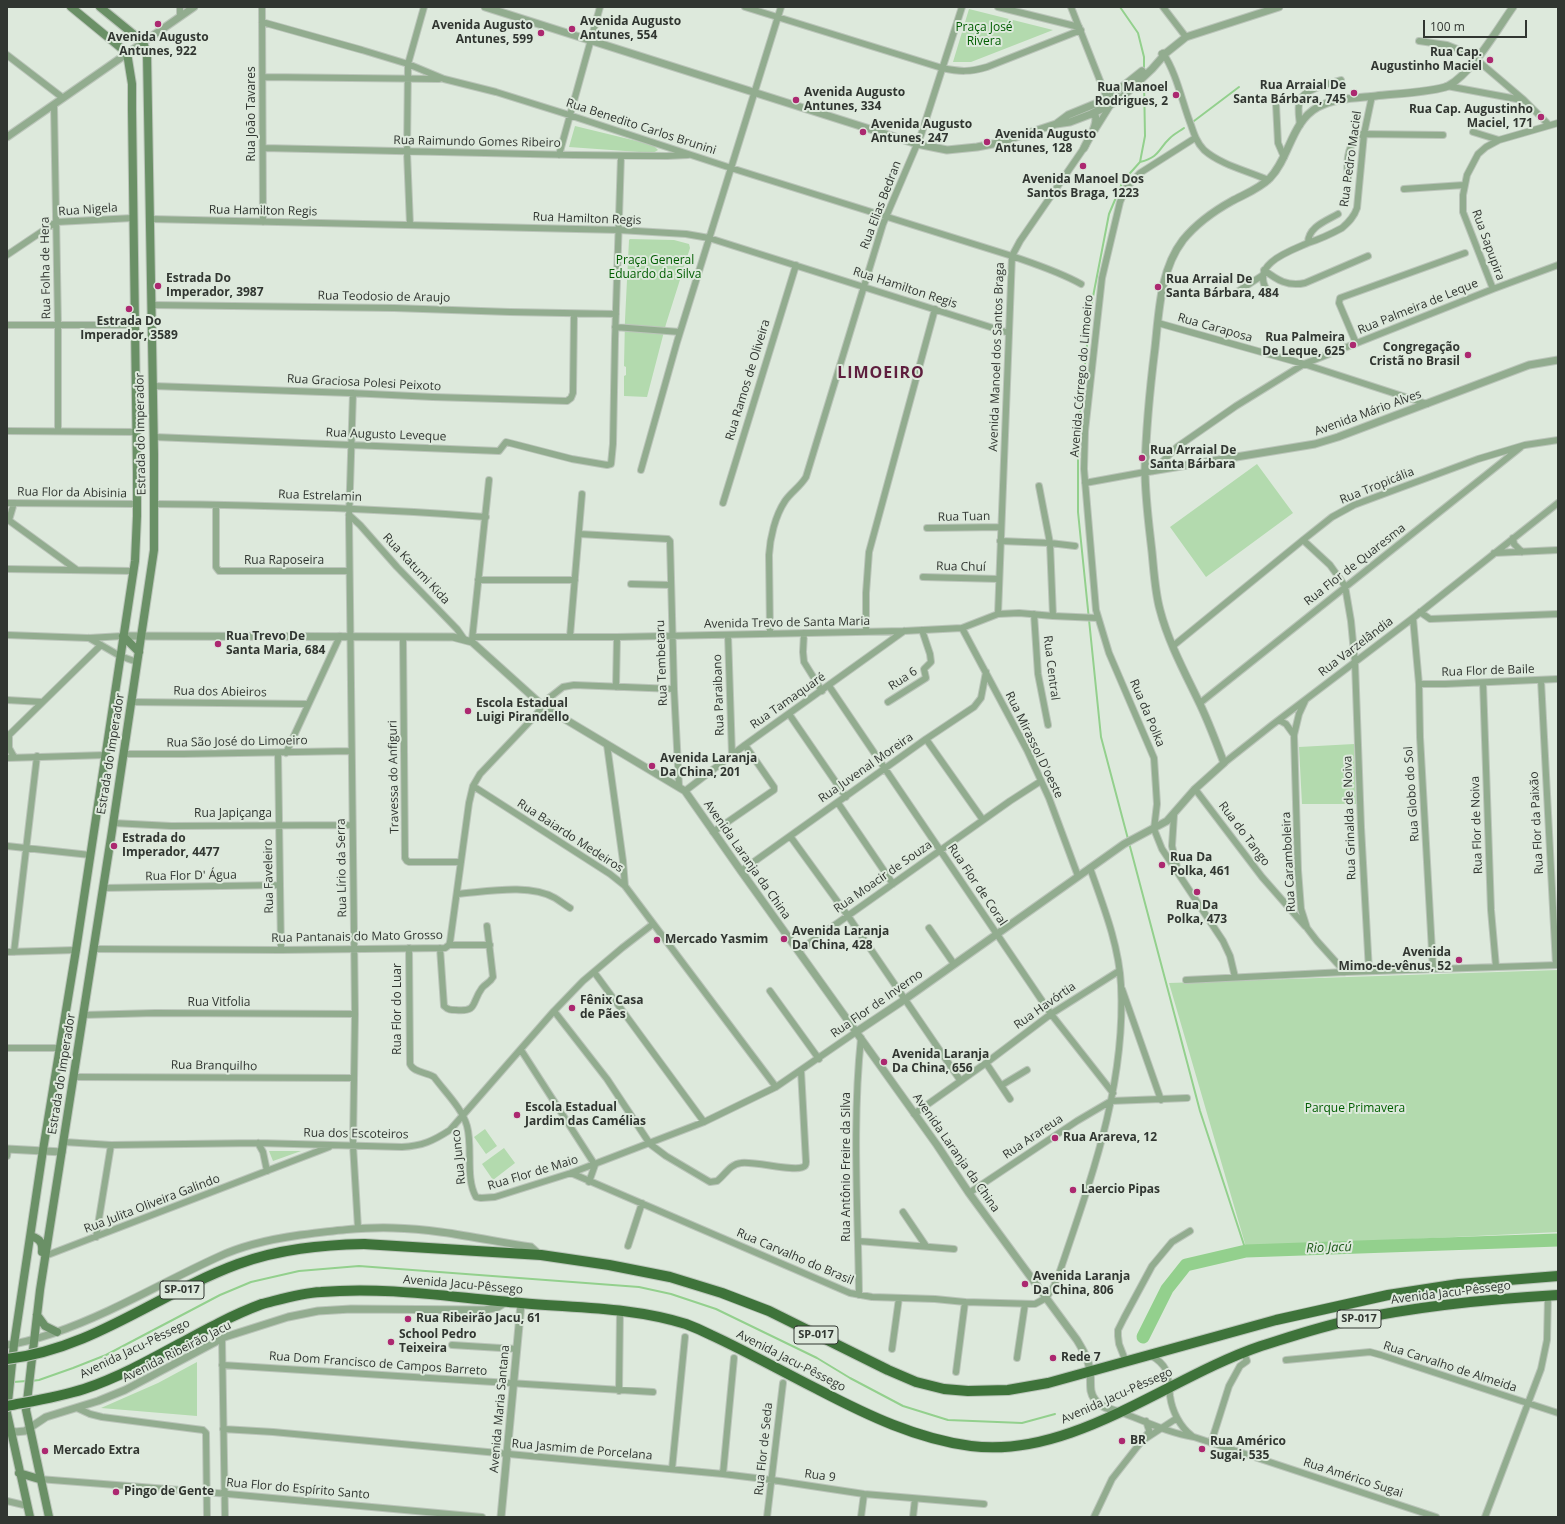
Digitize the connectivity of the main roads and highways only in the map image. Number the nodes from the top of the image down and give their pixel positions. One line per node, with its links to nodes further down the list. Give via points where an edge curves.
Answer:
1 (71, 7): 3 (main road, Estrada do Imperador, via 127,53 132,84 137,504 133,571)
2 (100, 7): 4 (main road, Estrada do Imperador, via 143,42 148,64 154,550)
3 (123, 636): 4 (main road); 5 (main road, Estrada do Imperador)
4 (139, 652): 8 (main road, Estrada do Imperador)
5 (31, 1236): 8 (main road, via 38,1238 42,1243 34,1299); 10 (main road, Estrada do Imperador)
6 (1558, 1276): 11 (highway, Avenida Jacu-Pêssego / SP-017, bridge, via 1459,1284 1388,1295 1276,1320 1048,1383 1008,1390 968,1391 944,1389 916,1382 769,1311 722,1292 670,1277 609,1265 541,1256 364,1244 304,1248 239,1264 82,1340)
7 (1553, 1296): 12 (highway, Avenida Jacu-Pêssego / SP-017, bridge, via 1424,1307 1313,1330 1244,1353 1120,1412 1071,1432 1031,1444 1000,1447 973,1447 902,1429 861,1412 735,1346 686,1324 620,1310 521,1304 386,1291 320,1292 262,1304 218,1323 137,1366 84,1389 57,1396)
8 (37, 1315): 9 (main road, via 45,1326); 16 (main road, Estrada do Imperador, via 26,1410)
9 (57, 1332)
10 (11, 1345): 11 (main road, Estrada do Imperador)
11 (9, 1363): 12 (main road, Estrada do Imperador)
12 (8, 1402): 13 (main road, Estrada do Imperador)
13 (7, 1412): 14 (main road, Estrada do Imperador)
14 (9, 1429): 15 (main road, Estrada do Imperador)
15 (19, 1473): 16 (main road); 17 (main road, Estrada do Imperador)
16 (39, 1478): 18 (main road, Estrada do Imperador)
17 (30, 1517)
18 (49, 1517)

